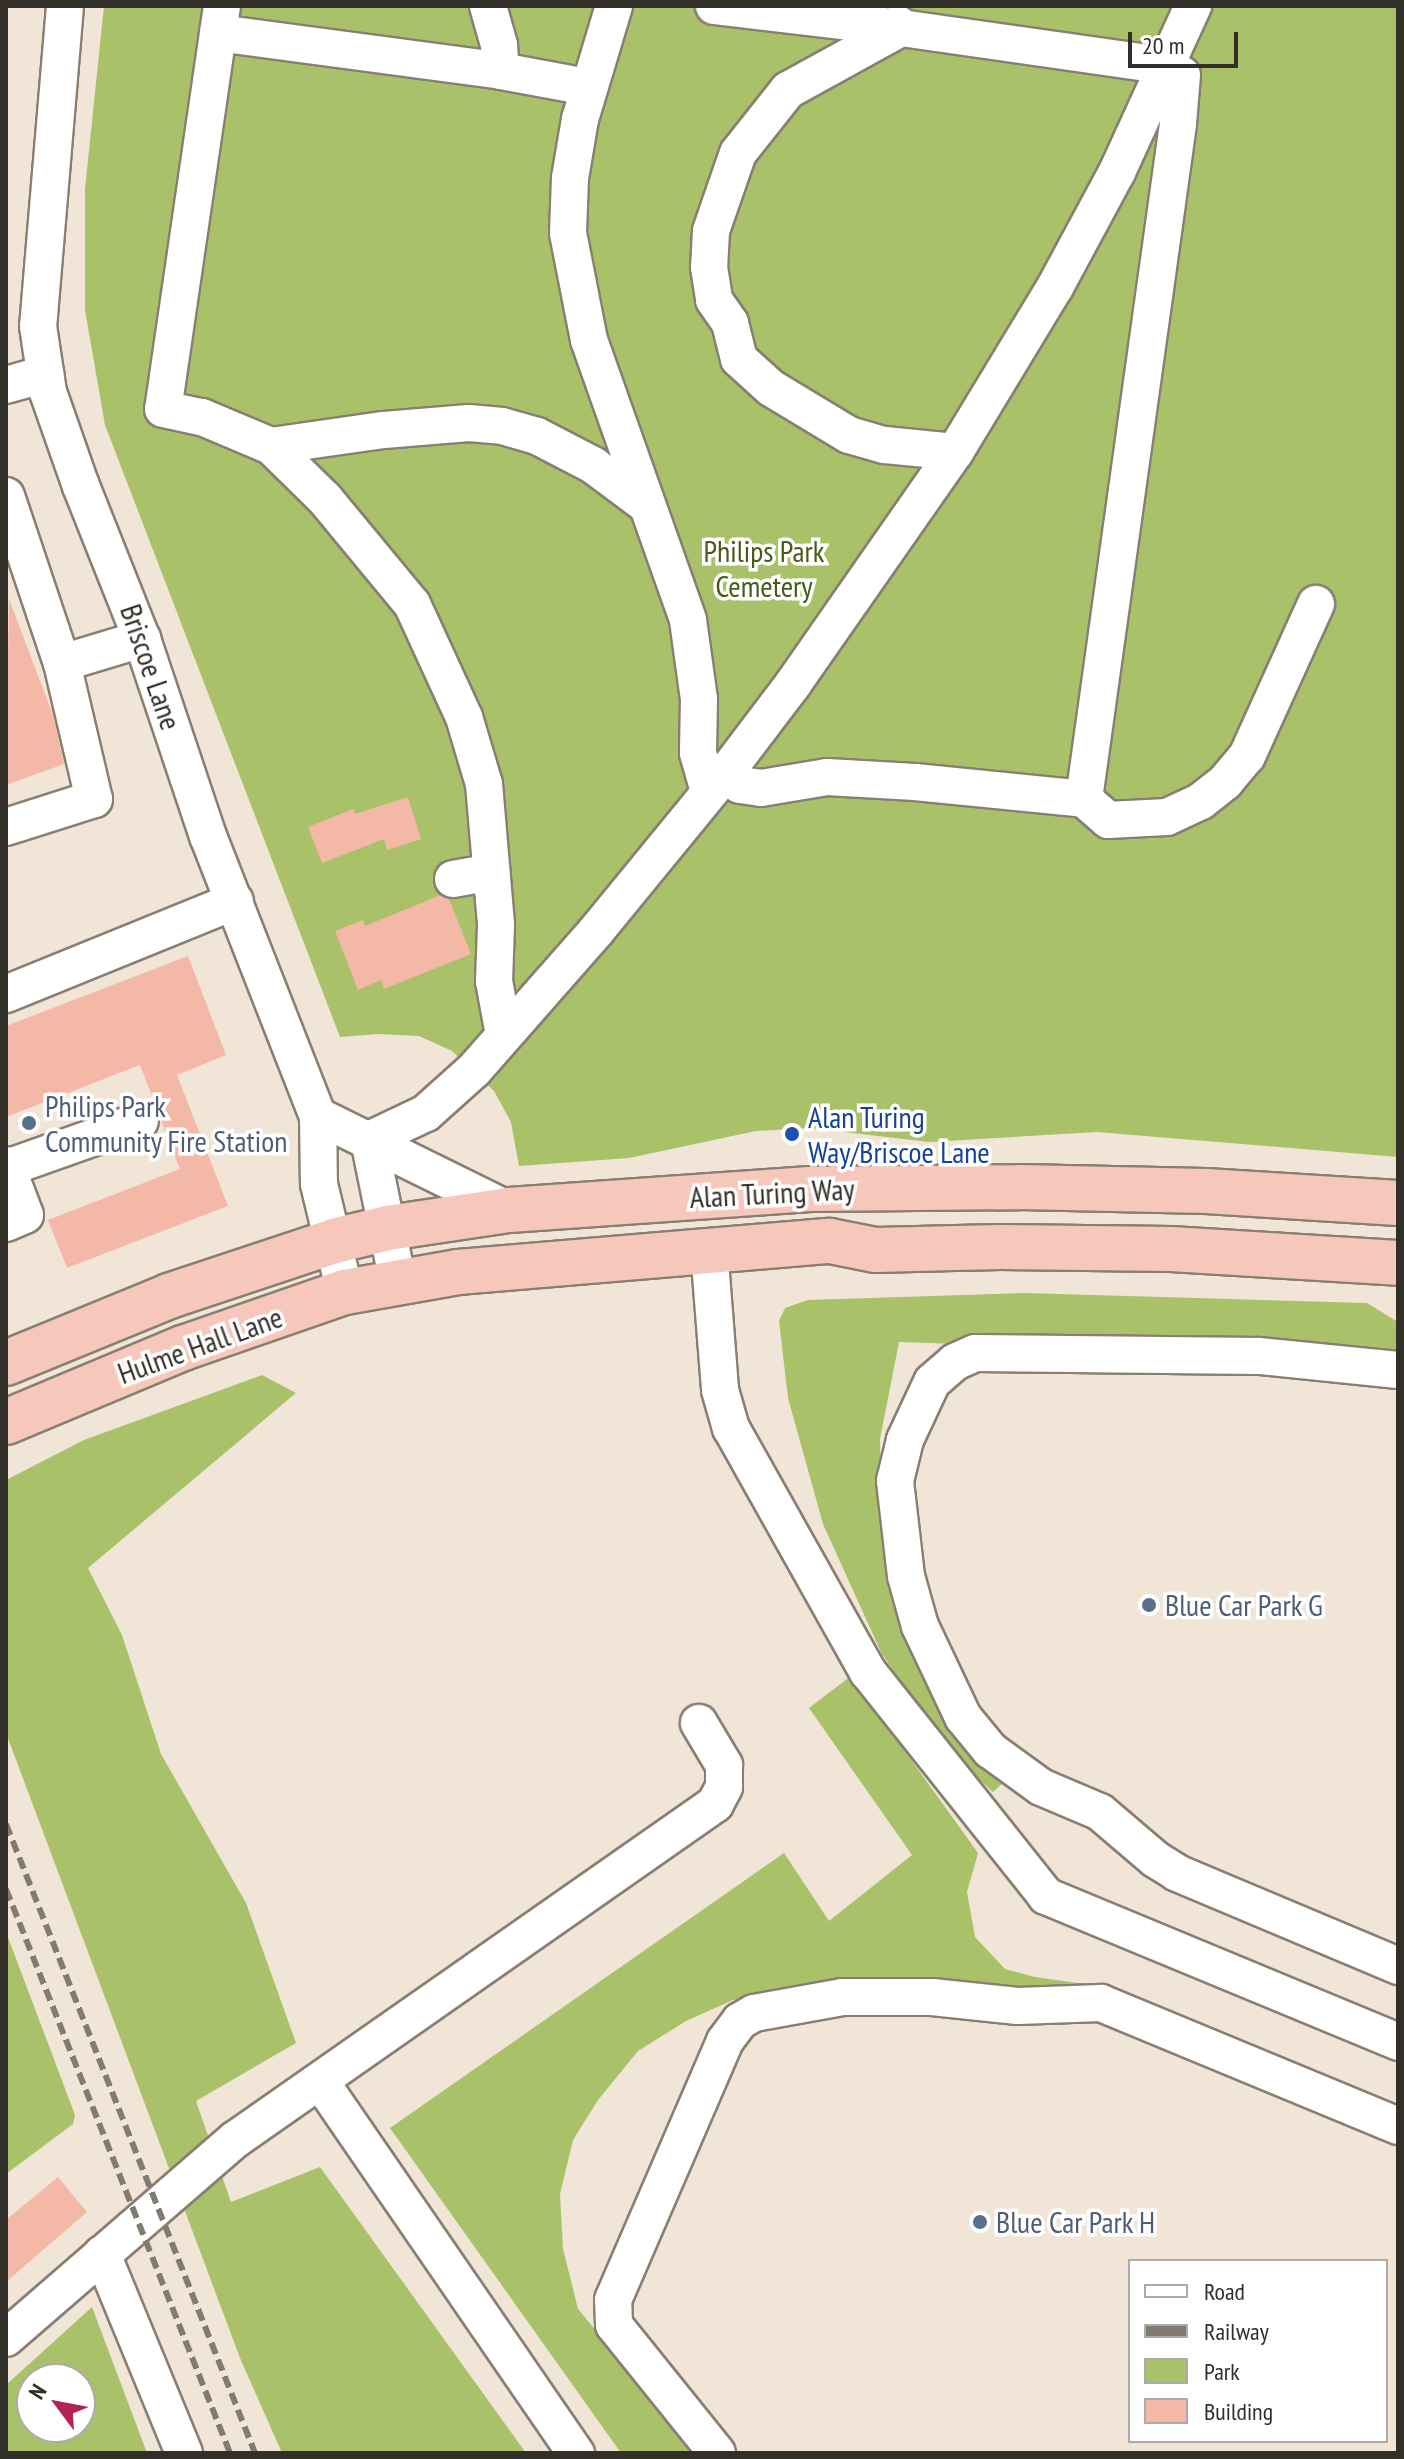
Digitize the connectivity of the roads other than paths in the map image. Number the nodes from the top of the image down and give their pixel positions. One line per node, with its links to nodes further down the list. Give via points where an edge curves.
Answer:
1 (65, 6): 11 (street, Briscoe Lane, via 38,326)
2 (488, 6): 9 (street)
3 (614, 6): 10 (street)
4 (714, 6): 6 (street)
5 (1193, 6): 8 (street)
6 (890, 17): 8 (street); 14 (street, via 788,90 738,153 711,231 709,267 714,300 730,323 739,359 771,388 849,435 885,445)
7 (220, 19): 9 (street); 13 (street, via 163,409 202,417)
8 (1167, 66): 14 (street, via 1055,287); 21 (street, via 1182,75 1178,124)
9 (501, 71): 10 (street)
10 (587, 87): 16 (street, via 570,178 568,233 589,340)
11 (45, 374): 12 (street); 18 (street, Briscoe Lane, via 81,486)
12 (6, 385)
13 (271, 446): 16 (street, via 384,430 469,423 502,426 537,436 593,465); 23 (street, via 367,549 412,604 431,640 464,717 484,784)
14 (955, 452): 20 (street)
15 (6, 496): 19 (street)
16 (644, 503): 20 (street, via 688,620 699,699 698,753)
17 (1316, 604): 21 (street, via 1247,756 1225,782 1167,817 1108,820)
18 (142, 639): 19 (street); 25 (street, Briscoe Lane)
19 (62, 663): 22 (street, via 94,799)
20 (717, 784): 21 (street, via 761,788 827,777); 27 (street)
21 (1084, 799)
22 (6, 827)
23 (491, 872): 24 (street); 27 (street, via 494,981)
24 (453, 879)
25 (235, 901): 26 (street); 28 (street, Briscoe Lane)
26 (6, 994)
27 (504, 1035): 30 (street, via 426,1113)
28 (318, 1116): 30 (street); 36 (street, via 319,1184)
29 (140, 1121): 31 (street)
30 (369, 1140): 33 (street); 35 (street)
31 (6, 1167): 34 (street, via 25,1215)
32 (1398, 1203): 33 (highway, Alan Turing Way, via 1206,1191 1005,1187 810,1189)
33 (509, 1210): 35 (highway, Alan Turing Way)
34 (6, 1223)
35 (388, 1228): 36 (highway, Hulme Hall Lane); 39 (street)
36 (334, 1241): 40 (street); 41 (highway, Hulme Hall Lane, via 169,1296)
37 (709, 1249): 38 (highway, Alan Turing Way, via 830,1241 876,1250 1171,1249); 39 (highway, Alan Turing Way); 46 (street, via 720,1390 731,1428 868,1672 1046,1896)
38 (1398, 1263)
39 (398, 1282): 40 (highway, Hulme Hall Lane)
40 (345, 1292): 43 (highway, Hulme Hall Lane, via 183,1348)
41 (6, 1363)
42 (1398, 1370): 45 (street, via 1259,1356 975,1353 932,1382 905,1440 895,1481 906,1576 920,1626 949,1692 990,1750 1041,1787 1100,1812 1177,1873)
43 (6, 1422)
44 (699, 1723): 47 (street, via 724,1765 724,1787 715,1804)
45 (1398, 1966)
46 (1398, 2042)
47 (320, 2081): 49 (street, via 236,2139); 52 (street)
48 (1398, 2126): 53 (street, via 1101,2003 1018,2006 932,1997 843,1997 754,2013 725,2041 613,2300 614,2325)
49 (102, 2254): 50 (street); 51 (street)
50 (6, 2338)
51 (184, 2453)
52 (576, 2453)
53 (717, 2453)

